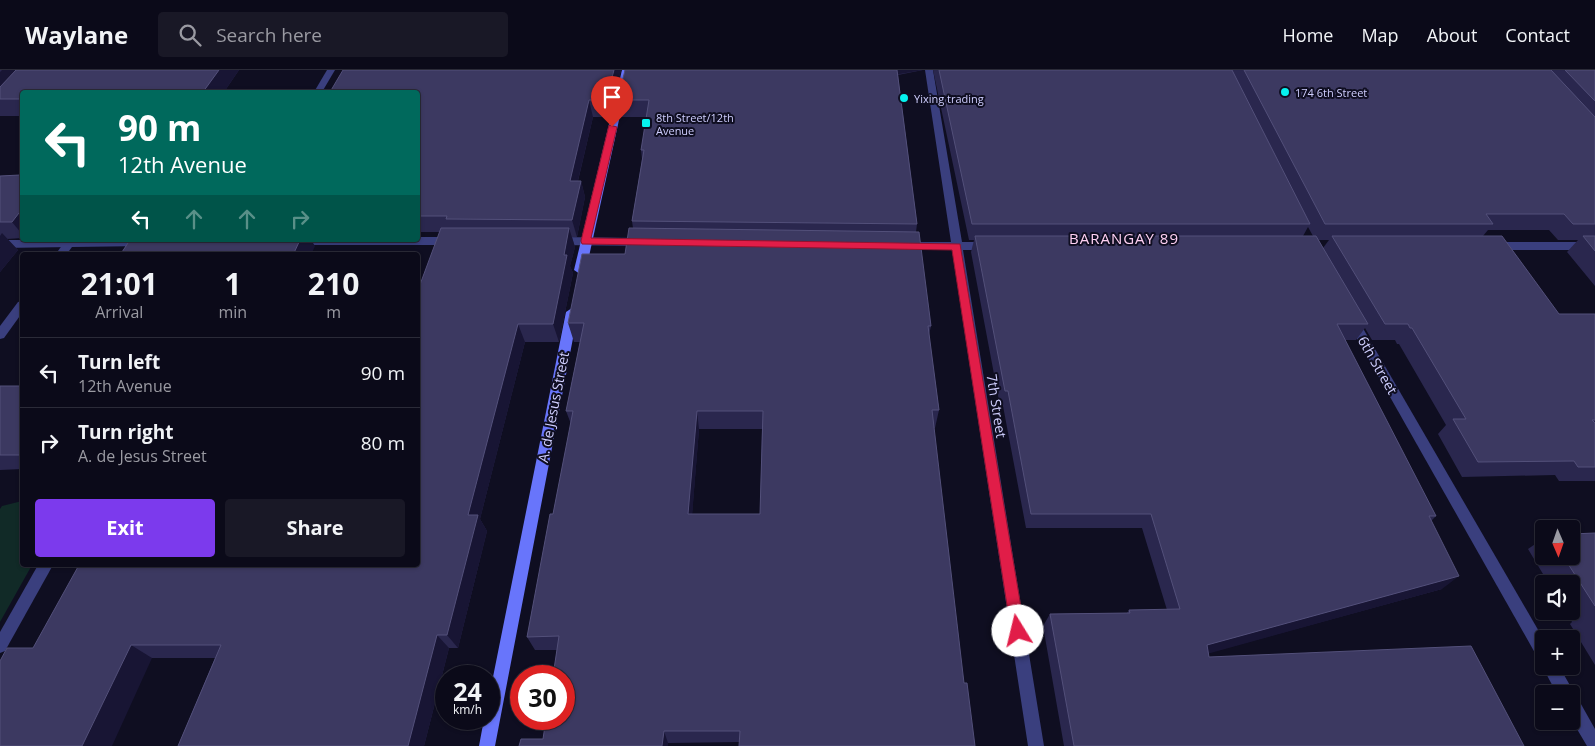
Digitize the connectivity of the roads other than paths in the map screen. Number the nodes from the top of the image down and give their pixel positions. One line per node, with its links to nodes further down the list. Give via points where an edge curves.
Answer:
1 (331, 70): 4 (street)
2 (626, 70): 8 (main road)
3 (929, 70): 14 (street, 7th Street)
4 (319, 90)
5 (420, 241): 6 (street)
6 (461, 241)
7 (549, 241): 8 (street)
8 (586, 241): 11 (street); 19 (main road)
9 (70, 242): 10 (street); 12 (street); 18 (street)
10 (155, 242)
11 (654, 242)
12 (0, 244)
13 (898, 246): 14 (street)
14 (957, 246): 15 (street); 30 (street, 7th Street)
15 (996, 246)
16 (1477, 246): 17 (street)
17 (1595, 246)
18 (62, 252)
19 (578, 280)
20 (574, 300): 29 (main road, A. de Jesus Street)
21 (20, 308): 23 (street)
22 (1349, 313): 25 (street, 6th Street)
23 (0, 335)
24 (45, 567): 26 (street)
25 (1535, 639)
26 (0, 646)
27 (1580, 719): 28 (street)
28 (1595, 745)
29 (487, 746)
30 (1036, 746)

